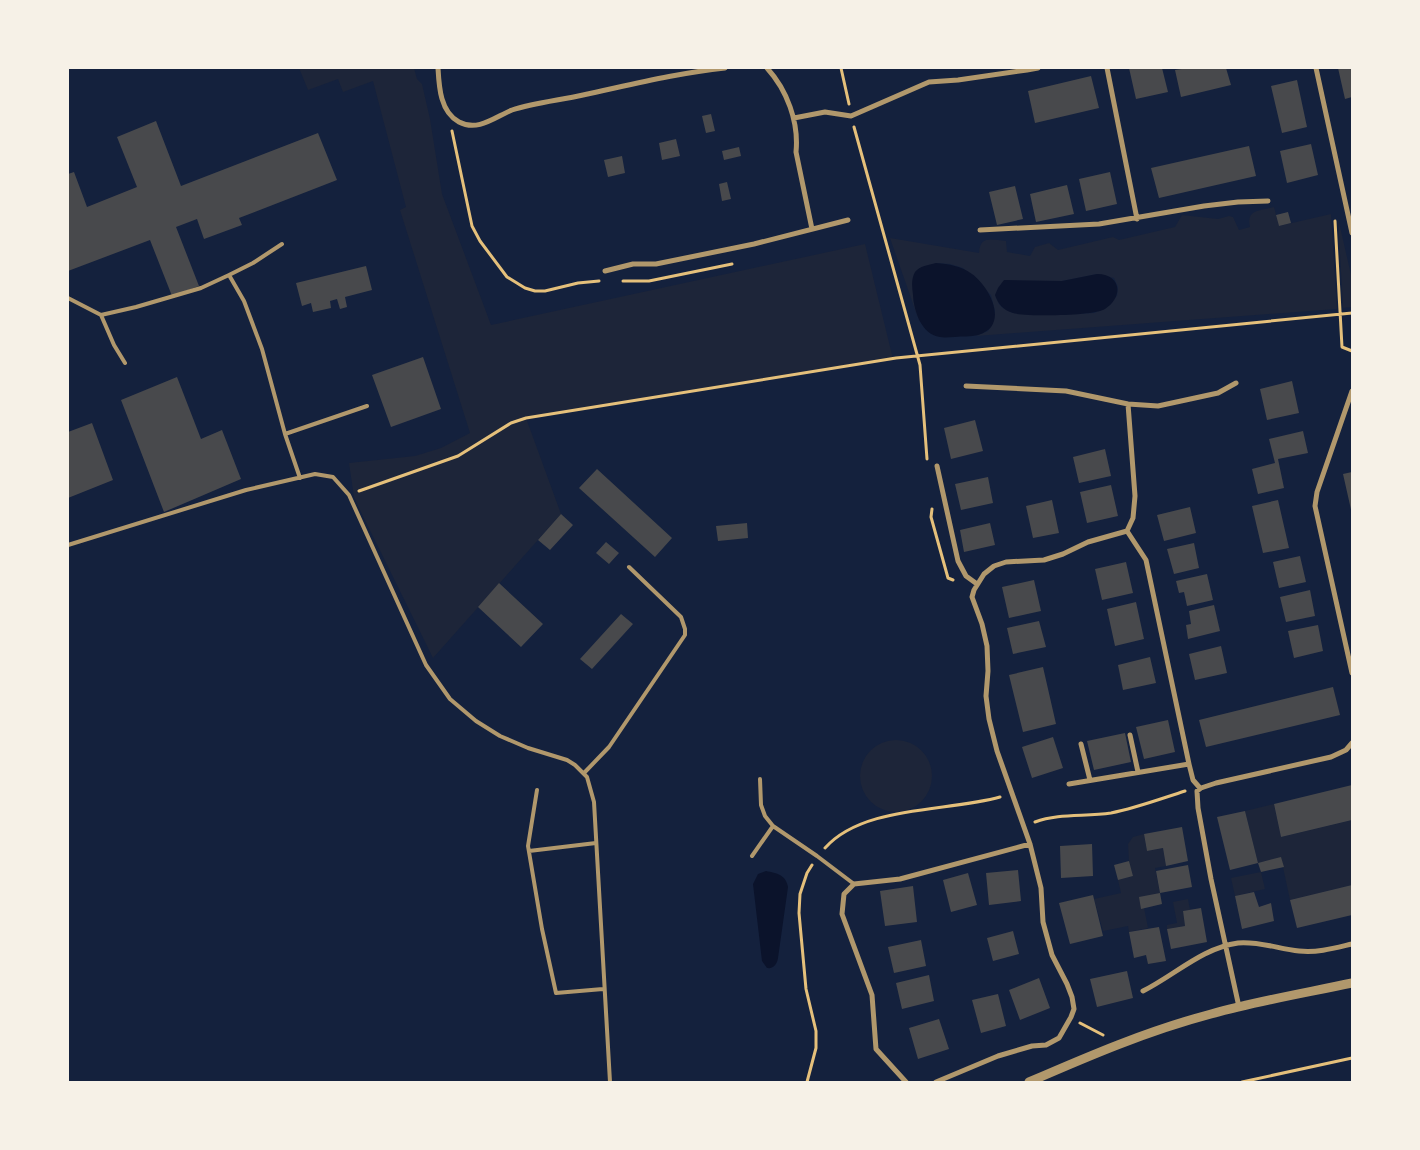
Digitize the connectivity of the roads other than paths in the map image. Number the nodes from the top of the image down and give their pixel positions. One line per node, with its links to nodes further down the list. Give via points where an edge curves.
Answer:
1 (438, 68): 2 (street, via 439,91 447,110 458,122 467,125 481,125 513,110 693,71)
2 (725, 68)
3 (767, 68): 8 (street, via 784,93)
4 (1038, 68): 7 (street)
5 (1107, 68): 10 (street)
6 (1316, 68): 14 (street)
7 (1027, 69): 8 (street, via 929,82 851,116 825,112)
8 (794, 118): 12 (street, via 796,152)
9 (1268, 201): 10 (street, via 1204,206)
10 (1137, 219): 13 (street, via 1081,226)
11 (848, 220): 12 (street)
12 (812, 228): 16 (street, via 754,244)
13 (980, 230)
14 (1352, 233)
15 (282, 244): 17 (lane)
16 (605, 271)
17 (229, 275): 19 (lane, via 201,288); 26 (lane, via 244,301 262,349)
18 (68, 298): 19 (lane)
19 (101, 315): 20 (lane)
20 (125, 363)
21 (1236, 383): 24 (street, via 1218,393 1158,406)
22 (966, 386): 24 (street, via 1066,390)
23 (1352, 391): 34 (street, via 1315,506)
24 (1128, 404): 29 (street, via 1135,496 1133,518)
25 (367, 406): 26 (lane)
26 (285, 434): 28 (lane)
27 (937, 466): 32 (street, via 958,561 966,576)
28 (300, 478): 30 (lane, via 246,490); 41 (lane, via 315,474 333,477 349,495 426,665 450,699 500,736 566,760)
29 (1127, 531): 32 (street, via 1044,560 1006,562 994,566); 39 (street, via 1146,560)
30 (68, 545)
31 (629, 567): 41 (lane, via 681,617 685,635 609,747)
32 (977, 584): 49 (street, via 972,597 987,646 989,719)
33 (1352, 638): 34 (street)
34 (1346, 639): 35 (street)
35 (1352, 673)
36 (1130, 735): 40 (street)
37 (1352, 743): 46 (street, via 1331,758 1216,783)
38 (1081, 744): 43 (street)
39 (1189, 764): 40 (street); 46 (street)
40 (1138, 772): 43 (street)
41 (584, 773): 48 (lane, via 592,795)
42 (760, 779): 47 (lane, via 761,805)
43 (1090, 780): 44 (street)
44 (1069, 784)
45 (537, 790): 50 (lane)
46 (1199, 790): 54 (street, via 1198,808)
47 (773, 826): 51 (lane); 52 (lane)
48 (596, 843): 50 (lane); 56 (lane)
49 (1030, 844): 52 (street, via 900,880); 61 (street, via 1052,955 1072,996 1074,1009 1071,1018 1059,1038 1046,1045 998,1056)
50 (529, 851): 56 (lane, via 556,993)
51 (752, 856)
52 (854, 884): 60 (street, via 844,894 842,914 871,989 876,1049)
53 (1352, 944): 54 (street, via 1310,952 1249,943)
54 (1224, 946): 57 (street, via 1201,955); 58 (street)
55 (1352, 983): 58 (street)
56 (604, 989): 59 (lane)
57 (1143, 991)
58 (1238, 1007): 62 (street, via 1119,1043)
59 (610, 1082)
60 (906, 1082)
61 (936, 1082)
62 (1029, 1082)

